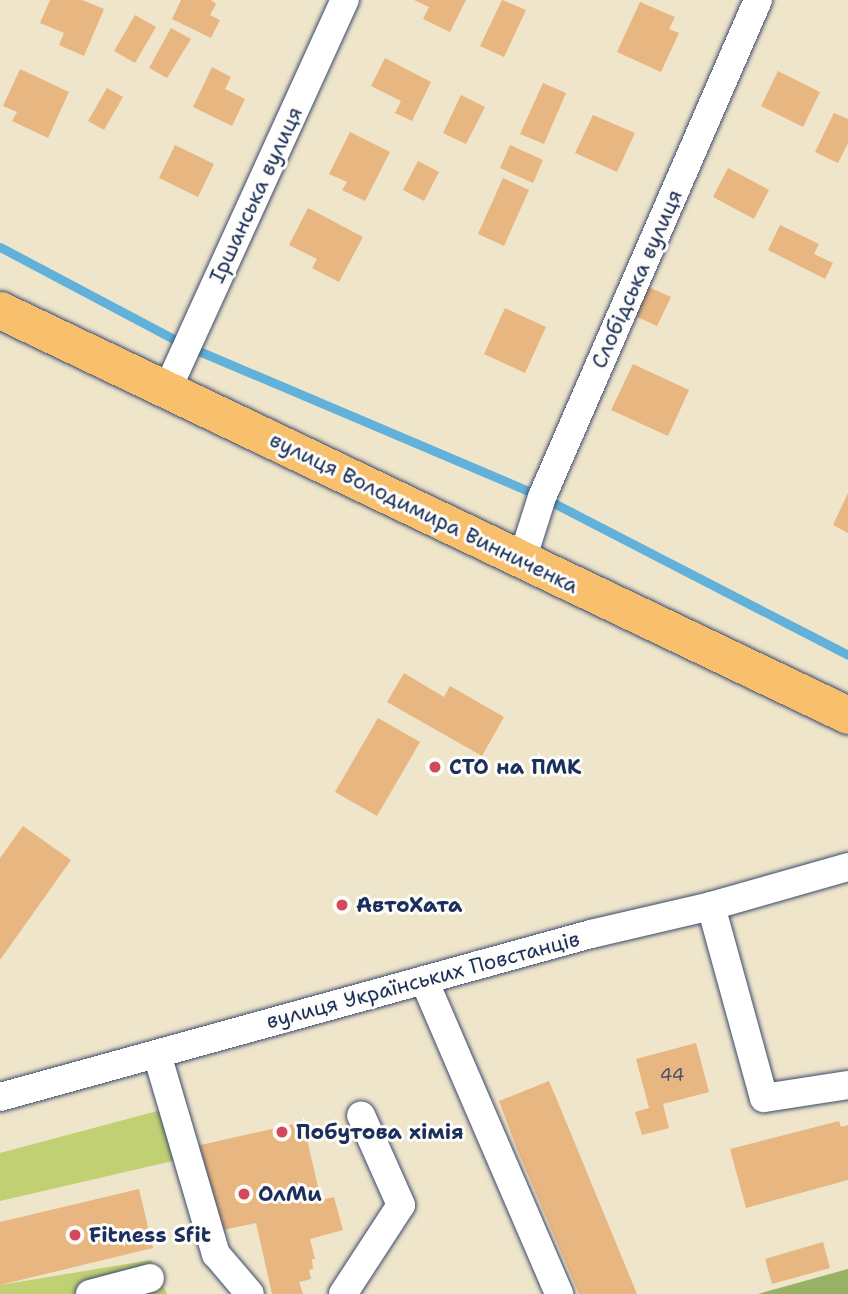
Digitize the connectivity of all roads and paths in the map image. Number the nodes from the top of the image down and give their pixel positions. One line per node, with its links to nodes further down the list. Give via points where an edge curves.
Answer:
1 (345, 0): 4 (street, Іршанська вулиця)
2 (758, 0): 5 (street, Слобідська вулиця, via 542,497)
3 (0, 310): 4 (main road, вулиця Володимира Винниченка)
4 (167, 390): 5 (main road, вулиця Володимира Винниченка)
5 (522, 561): 6 (main road, вулиця Володимира Винниченка)
6 (848, 715)
7 (848, 867): 8 (street, вулиця Українських Повстанців)
8 (711, 906): 9 (street, вулиця Українських Повстанців); 11 (street, via 764,1098)
9 (424, 980): 10 (street, вулиця Українських Повстанців); 18 (street)
10 (157, 1054): 12 (street, вулиця Українських Повстанців); 16 (street, via 216,1254)
11 (848, 1085)
12 (0, 1097)
13 (361, 1115): 17 (street, via 401,1205)
14 (150, 1278): 15 (street)
15 (90, 1294)
16 (250, 1294)
17 (343, 1294)
18 (559, 1294)

